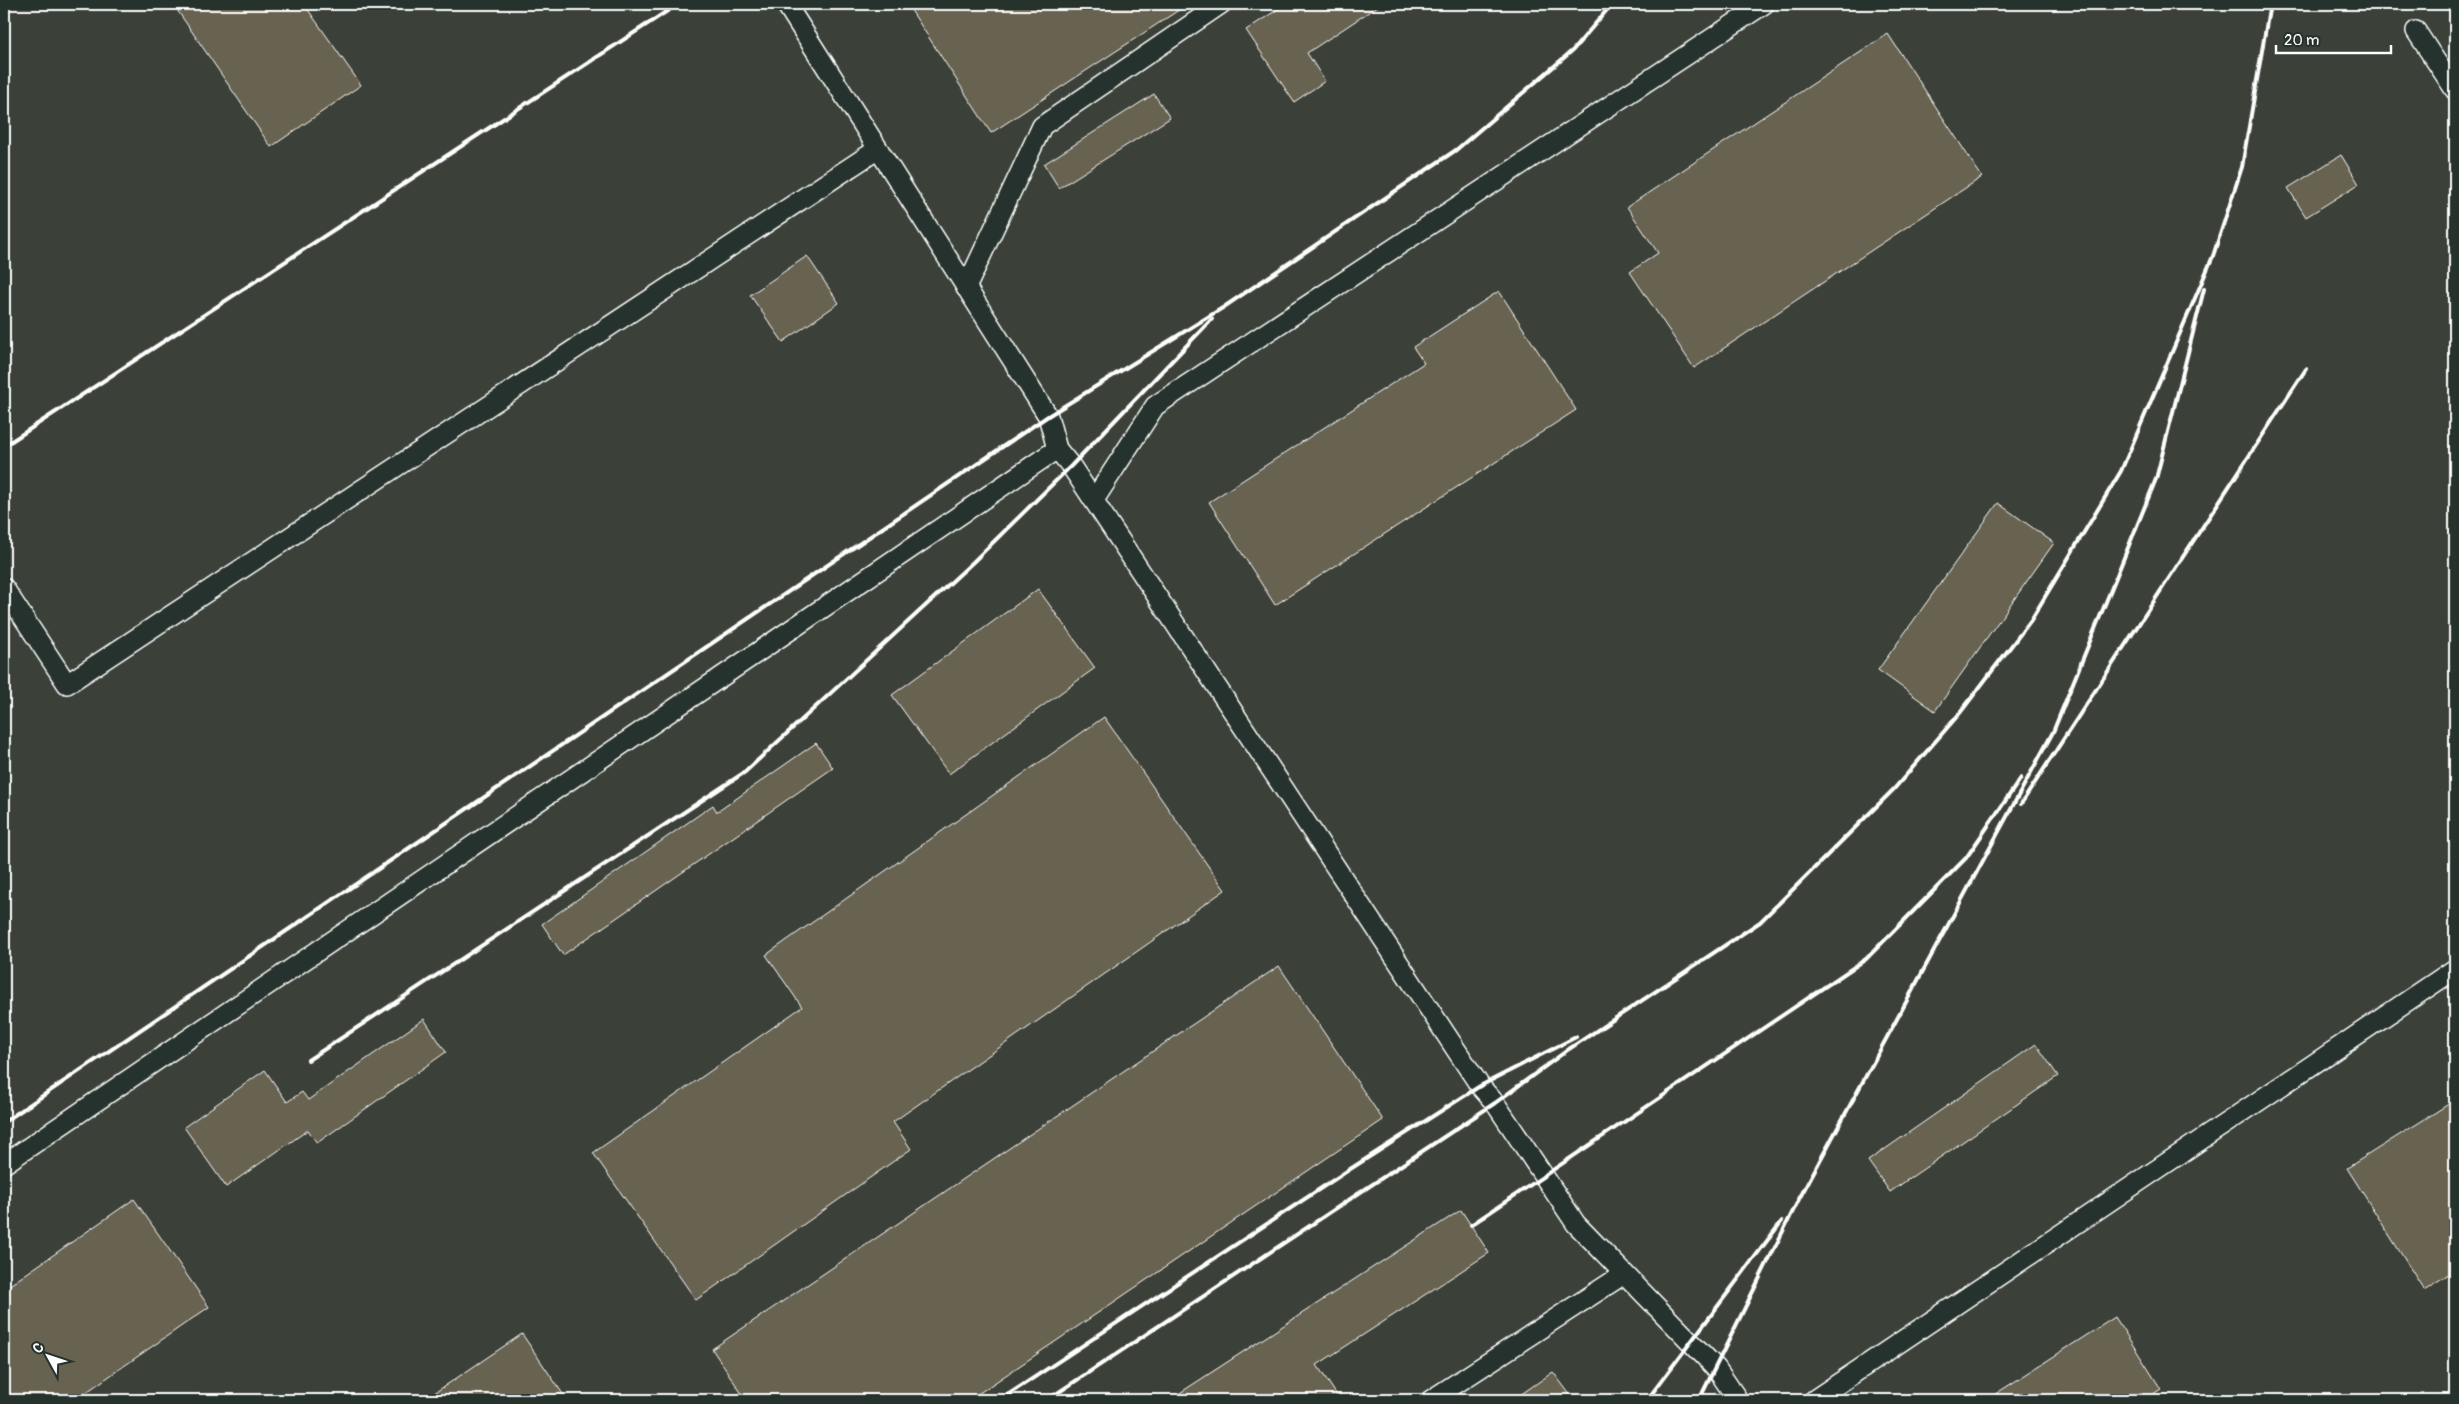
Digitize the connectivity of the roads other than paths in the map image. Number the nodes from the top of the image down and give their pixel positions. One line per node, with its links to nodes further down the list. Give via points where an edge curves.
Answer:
1 (786, 4): 6 (lane)
2 (1221, 4): 7 (lane, via 1042,126)
3 (1764, 4): 9 (lane, via 1155,406)
4 (2416, 31): 5 (lane)
5 (2455, 90)
6 (878, 149): 7 (lane); 10 (lane, via 67,684)
7 (966, 288): 8 (lane, via 1048,416)
8 (1057, 449): 9 (lane); 12 (lane)
9 (1094, 500): 13 (lane, via 1480,1086 1495,1103 1576,1224)
10 (4, 588)
11 (2455, 969): 16 (lane)
12 (4, 1164)
13 (1624, 1274): 14 (lane); 15 (lane, via 1716,1368)
14 (1431, 1400)
15 (1738, 1400)
16 (1814, 1400)

